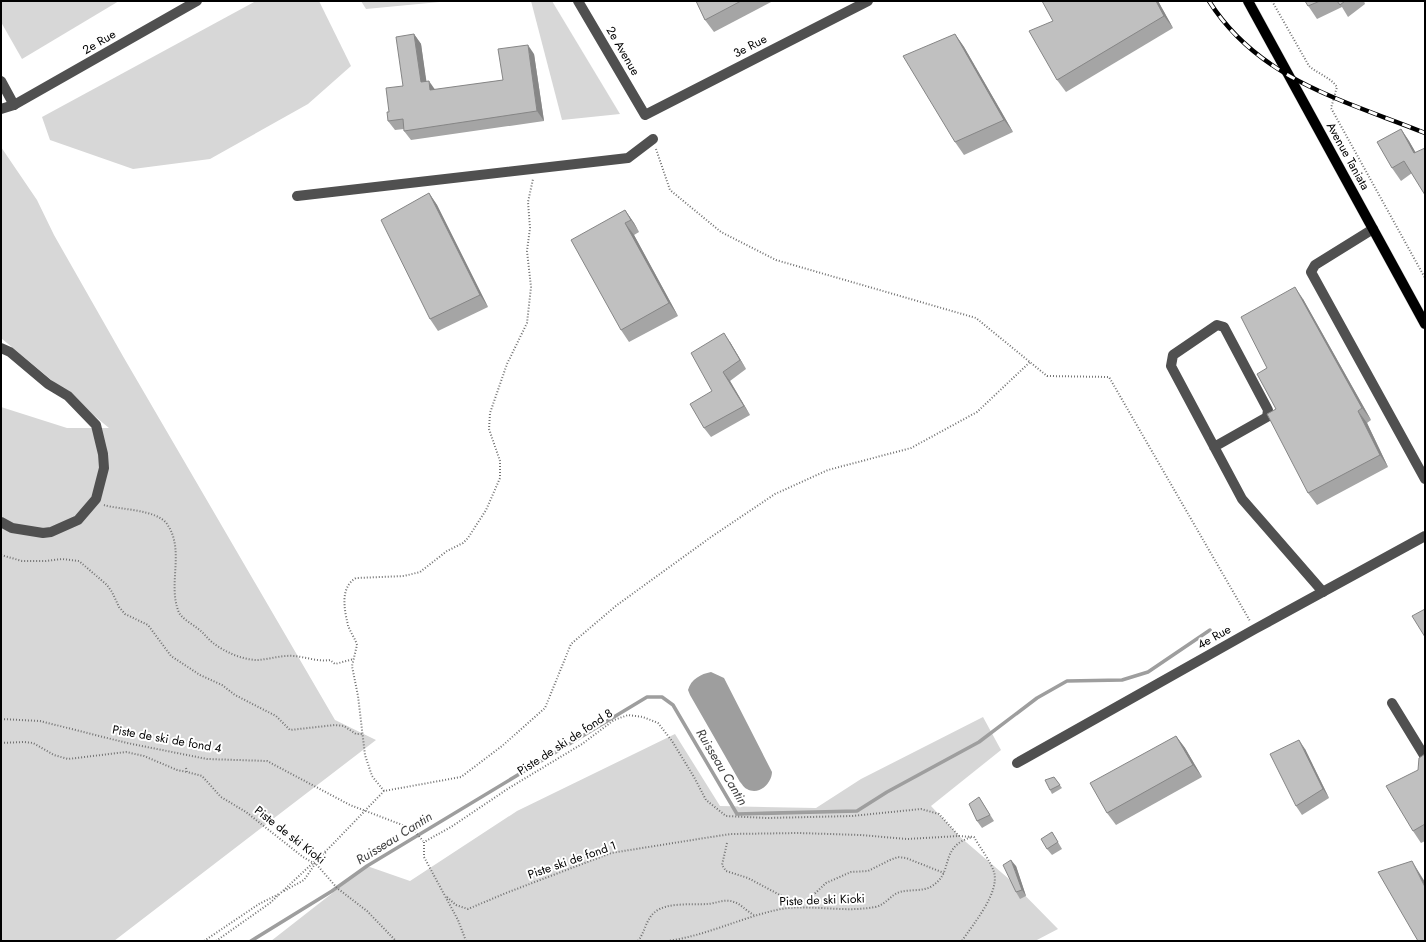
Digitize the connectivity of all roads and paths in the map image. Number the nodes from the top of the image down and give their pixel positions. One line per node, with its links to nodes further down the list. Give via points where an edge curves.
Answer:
1 (197, 1): 7 (street, 2e Rue)
2 (578, 1): 9 (street, 2e Avenue)
3 (868, 1): 9 (street, 3e Rue)
4 (1248, 1): 13 (main road, Avenue Taniata)
5 (1272, 1): 14 (path, Avenue Taniata, via 1309,66 1317,73 1333,80 1337,87 1331,108)
6 (1, 81): 7 (street)
7 (14, 105): 8 (street, 2e Rue)
8 (1, 109)
9 (645, 115)
10 (653, 139): 11 (street, via 628,158); 17 (path, via 670,190 721,232 776,260 976,318)
11 (536, 168): 12 (street); 26 (path, via 528,202 530,228 527,251 531,287 527,323 507,364 490,413 489,428 500,461 500,478 486,510 463,543 447,551 420,572 404,576 356,578 350,582 344,595 348,626 357,645)
12 (297, 196)
13 (1373, 229): 15 (main road, Avenue Taniata); 19 (street, via 1315,264 1311,272)
14 (1425, 278)
15 (1425, 324)
16 (1, 348): 20 (street, via 68,396 96,425 104,468 96,499)
17 (1030, 362): 25 (path, via 1047,376 1109,377); 35 (path, via 977,412 911,448 828,470 775,494 616,605 571,644 545,708 502,746 461,777)
18 (1214, 447): 18 (street, via 1171,366 1173,355 1217,325 1224,327 1268,410 1267,417); 24 (street, via 1242,499)
19 (1425, 479)
20 (91, 506): 21 (street, via 78,520 51,532 12,528); 26 (path, via 98,503 143,512 166,523 175,540 174,587 178,610 213,643 234,655 250,659 292,656 330,660 335,664)
21 (1, 522)
22 (1425, 536): 24 (street, 4e Rue)
23 (1, 555): 29 (path, via 22,561 79,561 107,585 118,608 148,626 171,656 200,675 276,716 290,730 336,725)
24 (1323, 592): 25 (street, 4e Rue)
25 (1255, 629): 32 (street, 4e Rue)
26 (354, 659): 29 (path, via 352,666)
27 (1392, 704): 31 (street)
28 (1, 719): 36 (path, Piste de ski de fond 4, via 40,721 127,743 208,759 267,761 350,805)
29 (362, 734): 35 (path, via 372,776)
30 (1, 743): 34 (path, Piste de ski Kioki, via 33,743 54,755 68,759 126,752)
31 (1425, 757)
32 (1017, 763)
33 (186, 768): 34 (path)
34 (187, 772): 41 (path, Piste de ski Kioki, via 202,776 221,797 246,812)
35 (384, 791): 36 (path)
36 (365, 810): 39 (path, Piste de ski de fond 4, via 413,829); 41 (path)
37 (959, 836): 38 (path); 39 (path, Piste de ski de fond 8, via 939,814 921,809 852,816 726,816 706,800 672,741 658,723 628,715 614,720 582,744 451,827); 44 (path, Piste ski de fond 1, via 907,839 807,833 732,834 611,853 468,909 456,905)
38 (974, 837): 42 (path, Piste de ski Kioki, via 960,840 955,846); 52 (path, via 994,872 994,887 985,907)
39 (424, 841): 44 (path, via 424,857)
40 (727, 843): 42 (path, via 722,865 726,871 748,878 793,902 801,903 808,900 826,883 851,872 868,872 898,857)
41 (314, 863): 43 (path); 43 (path, via 304,880); 48 (path, Piste de ski Kioki, via 337,888 367,911)
42 (944, 873): 45 (path, Piste de ski Kioki, via 933,886 897,893 883,905 875,907 789,908)
43 (281, 892): 46 (path); 47 (path, via 270,903)
44 (446, 896): 49 (path)
45 (754, 915): 50 (path, via 734,901 726,900 663,908 650,916); 51 (path, Piste de ski Kioki, via 688,937)
46 (204, 941)
47 (216, 941)
48 (396, 941)
49 (466, 941)
50 (638, 941)
51 (667, 941)
52 (962, 941)

